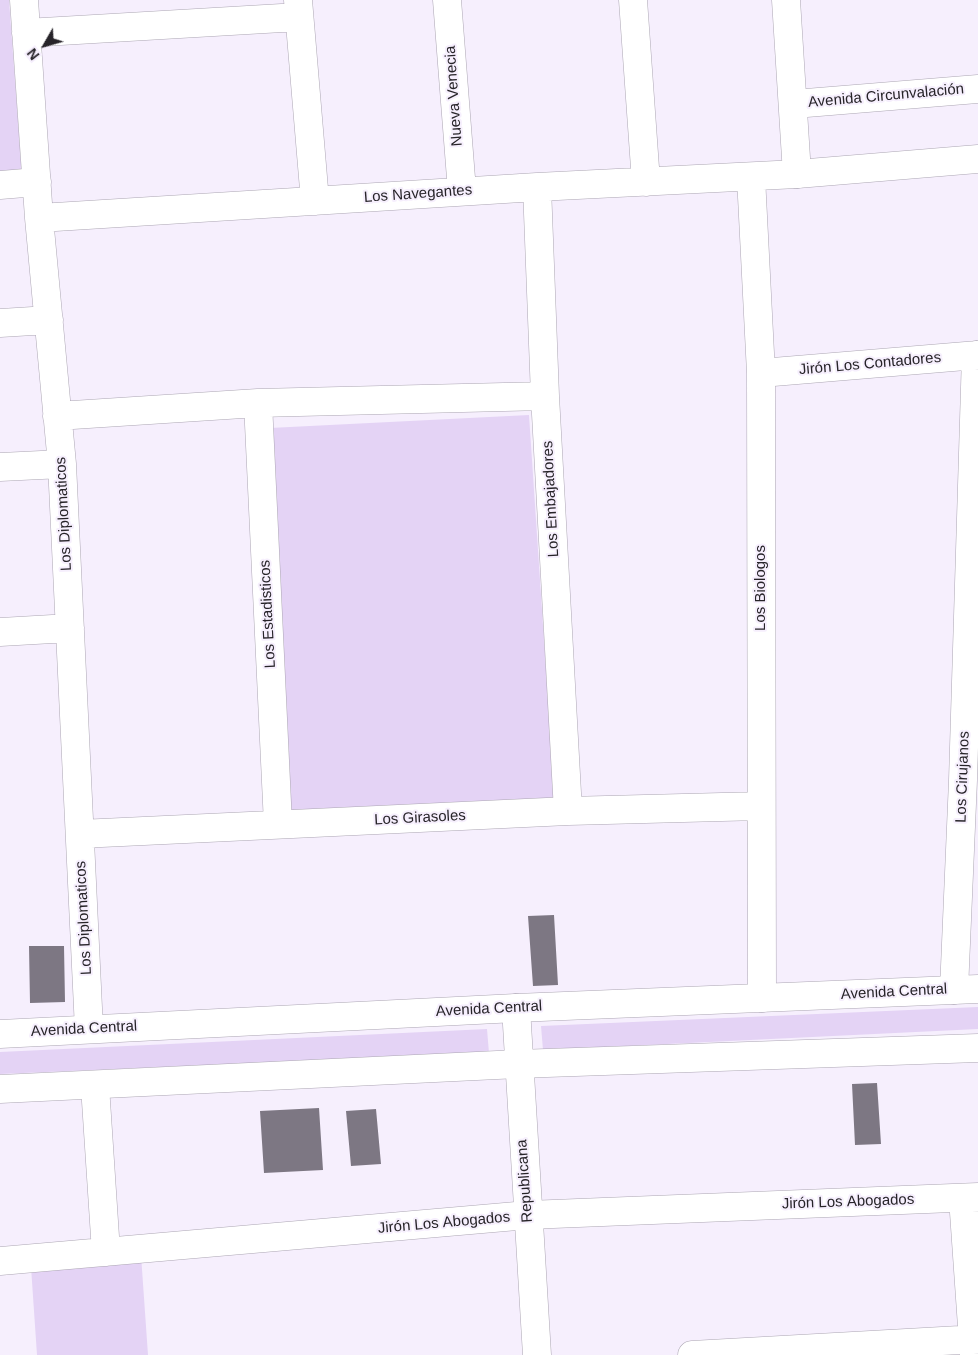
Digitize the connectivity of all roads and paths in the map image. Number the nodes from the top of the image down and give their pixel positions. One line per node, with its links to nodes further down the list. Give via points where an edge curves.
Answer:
1 (24, 0): 6 (street, Los Diplomaticos)
2 (448, 0): 16 (street, Nueva Venecia)
3 (633, 0): 13 (street)
4 (786, 0): 8 (street)
5 (298, 8): 6 (street); 17 (street)
6 (26, 33): 12 (street, Los Diplomaticos)
7 (978, 89): 8 (street, Avenida Circunvalación)
8 (794, 104): 10 (street)
9 (978, 159): 10 (street)
10 (797, 174): 11 (street, Los Navegantes)
11 (752, 177): 13 (street, Los Navegantes); 22 (street, Los Biologos)
12 (37, 182): 14 (street); 18 (street, Los Diplomaticos)
13 (646, 182): 15 (street, Los Navegantes)
14 (0, 185)
15 (537, 187): 16 (street, Los Navegantes); 23 (street, Los Embajadores)
16 (462, 191): 17 (street, Los Navegantes)
17 (314, 201): 18 (street, Los Navegantes)
18 (39, 218): 19 (street, Los Diplomaticos)
19 (50, 320): 20 (street); 25 (street, Los Diplomaticos)
20 (0, 323)
21 (977, 355): 22 (street, Jirón Los Contadores); 28 (street, Los Cirujanos)
22 (761, 373): 32 (street, Los Biologos)
23 (545, 396): 24 (street); 33 (street, Los Embajadores)
24 (258, 403): 25 (street); 34 (street, Los Estadisticos)
25 (58, 416): 26 (street, Los Diplomaticos)
26 (62, 464): 27 (street); 29 (street, Los Diplomaticos)
27 (0, 468)
28 (974, 555): 31 (street, Los Cirujanos)
29 (70, 628): 30 (street); 35 (street, Los Diplomaticos)
30 (0, 632)
31 (970, 779): 36 (street, Los Cirujanos)
32 (760, 806): 33 (street, Los Girasoles); 37 (street, Los Biologos)
33 (568, 811): 34 (street, Los Girasoles)
34 (278, 824): 35 (street, Los Girasoles)
35 (80, 834): 39 (street, Los Diplomaticos)
36 (966, 989): 37 (street, Avenida Central)
37 (762, 998): 38 (street, Avenida Central)
38 (516, 1008): 39 (street, Avenida Central); 42 (street, Republicana)
39 (89, 1029): 40 (street, Avenida Central)
40 (0, 1034)
41 (978, 1048): 42 (street)
42 (518, 1064): 43 (street); 46 (street, Republicana)
43 (95, 1086): 44 (street); 47 (street)
44 (0, 1089)
45 (971, 1197): 46 (street, Jirón Los Abogados); 49 (street)
46 (528, 1215): 47 (street, Jirón Los Abogados); 50 (street, Republicana)
47 (106, 1252): 48 (street, Jirón Los Abogados)
48 (0, 1261)
49 (975, 1344): 51 (street)
50 (538, 1355)
51 (692, 1355)

